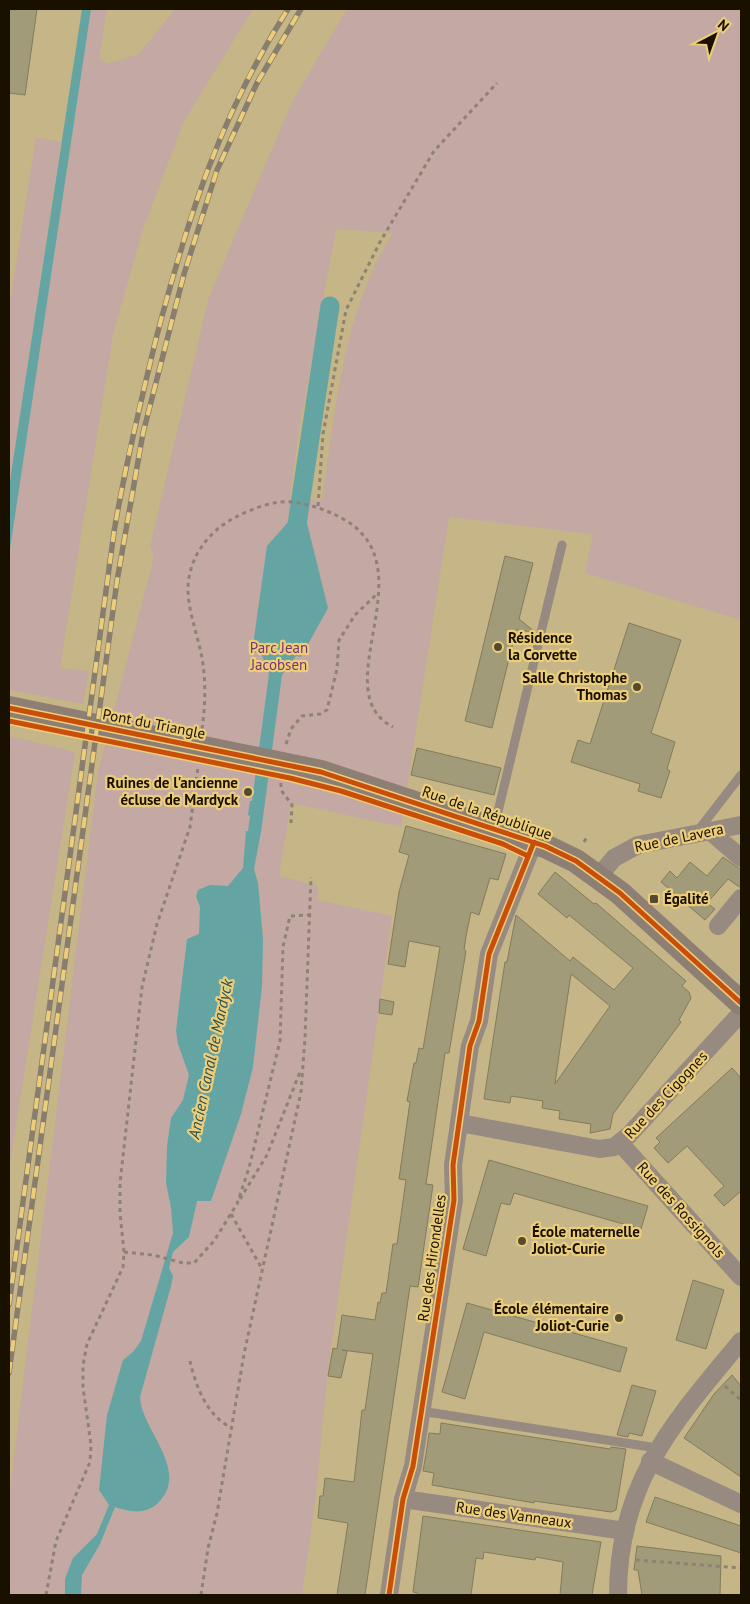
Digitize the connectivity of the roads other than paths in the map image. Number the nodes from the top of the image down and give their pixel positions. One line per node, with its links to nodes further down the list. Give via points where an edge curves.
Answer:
1 (562, 545): 6 (lane)
2 (9, 708): 3 (street, Pont du Triangle)
3 (287, 764): 6 (street, Rue de la République, via 347,779)
4 (741, 775): 7 (lane)
5 (741, 825): 7 (street, Rue de Lavera)
6 (494, 828): 8 (street, Rue de la République)
7 (703, 833): 9 (street); 10 (street, Rue de Lavera, via 629,848 614,858)
8 (534, 842): 10 (street, Rue de la République, via 565,855); 15 (street, Rue des Hirondelles, via 489,954 479,1021 470,1046)
9 (741, 858)
10 (599, 876): 13 (street, Rue de la République)
11 (741, 898): 12 (street)
12 (718, 926)
13 (741, 1004)
14 (741, 1013): 16 (street, Rue des Cigognes)
15 (460, 1123): 16 (street, Rue des Cigognes, via 591,1149 607,1149); 19 (street, Rue des Hirondelles, via 453,1165 454,1200)
16 (620, 1143): 17 (street, Rue des Rossignols)
17 (741, 1277)
18 (741, 1341): 20 (street, via 677,1420)
19 (421, 1412): 20 (lane); 21 (street, Rue des Hirondelles, via 413,1466)
20 (654, 1455): 22 (street); 23 (street, via 635,1498)
21 (403, 1499): 23 (street, Rue des Vanneaux); 24 (street, Rue des Hirondelles)
22 (741, 1504)
23 (626, 1531): 25 (street)
24 (389, 1595)
25 (618, 1595)

